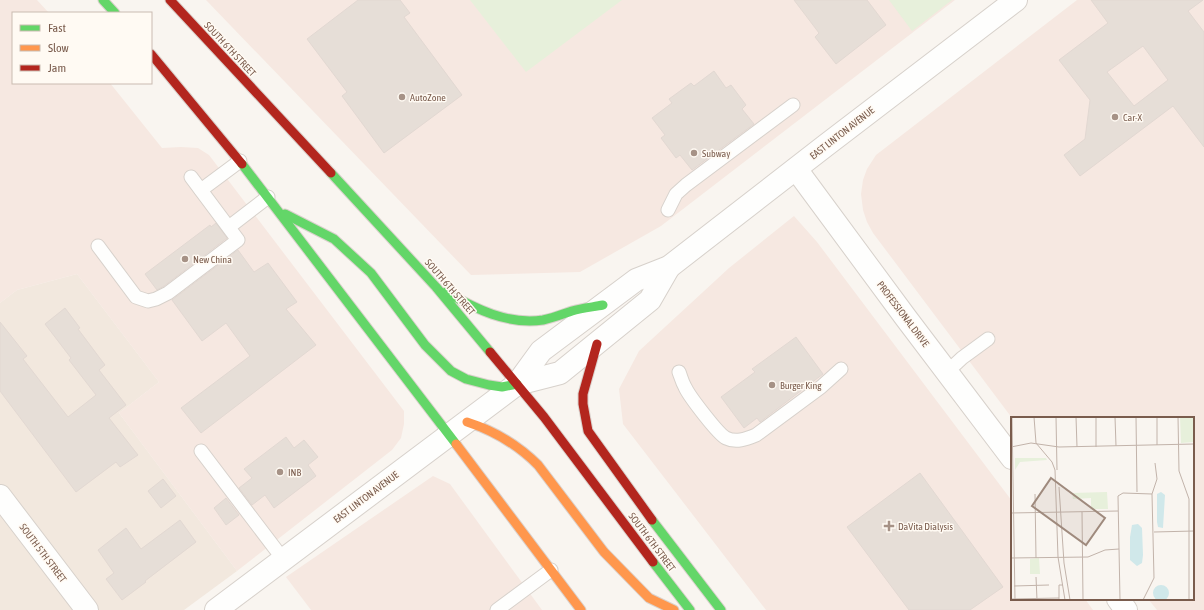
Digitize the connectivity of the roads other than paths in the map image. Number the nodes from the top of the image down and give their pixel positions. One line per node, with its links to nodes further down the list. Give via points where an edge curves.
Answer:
1 (103, 0): 4 (main road)
2 (170, 0): 17 (main road, SOUTH 6TH STREET)
3 (1016, 0): 8 (street, EAST LINTON AVENUE)
4 (114, 12)
5 (152, 55): 7 (main road)
6 (793, 105): 12 (lane, via 686,184 676,194)
7 (240, 161): 10 (lane); 11 (main road)
8 (796, 169): 16 (street, EAST LINTON AVENUE); 23 (street, PROFESSIONAL DRIVE)
9 (191, 177): 10 (lane)
10 (201, 190): 14 (lane)
11 (268, 197): 13 (main road); 14 (lane)
12 (668, 210)
13 (279, 211): 24 (main road, via 334,239 371,273 425,345 451,371 466,379 489,385 502,387); 26 (main road)
14 (229, 227): 15 (lane, via 238,240 168,293 148,301 136,297)
15 (98, 246)
16 (669, 267): 18 (street, EAST LINTON AVENUE, via 636,280); 20 (street, EAST LINTON AVENUE, via 650,300)
17 (436, 287): 18 (main road, via 481,311 521,321 541,320); 24 (main road, SOUTH 6TH STREET)
18 (603, 305): 24 (street, EAST LINTON AVENUE, via 542,351)
19 (988, 339): 23 (lane)
20 (597, 344): 24 (street, EAST LINTON AVENUE, via 560,373); 39 (main road, via 583,394 588,431)
21 (841, 369): 22 (lane, via 756,435 735,441 725,438 718,431 685,388)
22 (679, 372)
23 (947, 372): 28 (street, PROFESSIONAL DRIVE)
24 (517, 384): 25 (street, EAST LINTON AVENUE); 38 (main road, SOUTH 6TH STREET)
25 (467, 422): 26 (street, EAST LINTON AVENUE); 37 (main road, via 488,428 526,452 604,552 650,598)
26 (448, 435): 30 (street, EAST LINTON AVENUE); 31 (main road)
27 (201, 451): 30 (lane)
28 (1011, 457)
29 (0, 496): 33 (street, SOUTH 5TH STREET)
30 (283, 559): 34 (street, EAST LINTON AVENUE)
31 (551, 570): 35 (lane); 36 (main road)
32 (1119, 600): 40 (street)
33 (87, 610)
34 (216, 610)
35 (497, 610)
36 (581, 610)
37 (674, 610)
38 (690, 610)
39 (721, 610)
40 (1126, 610)

